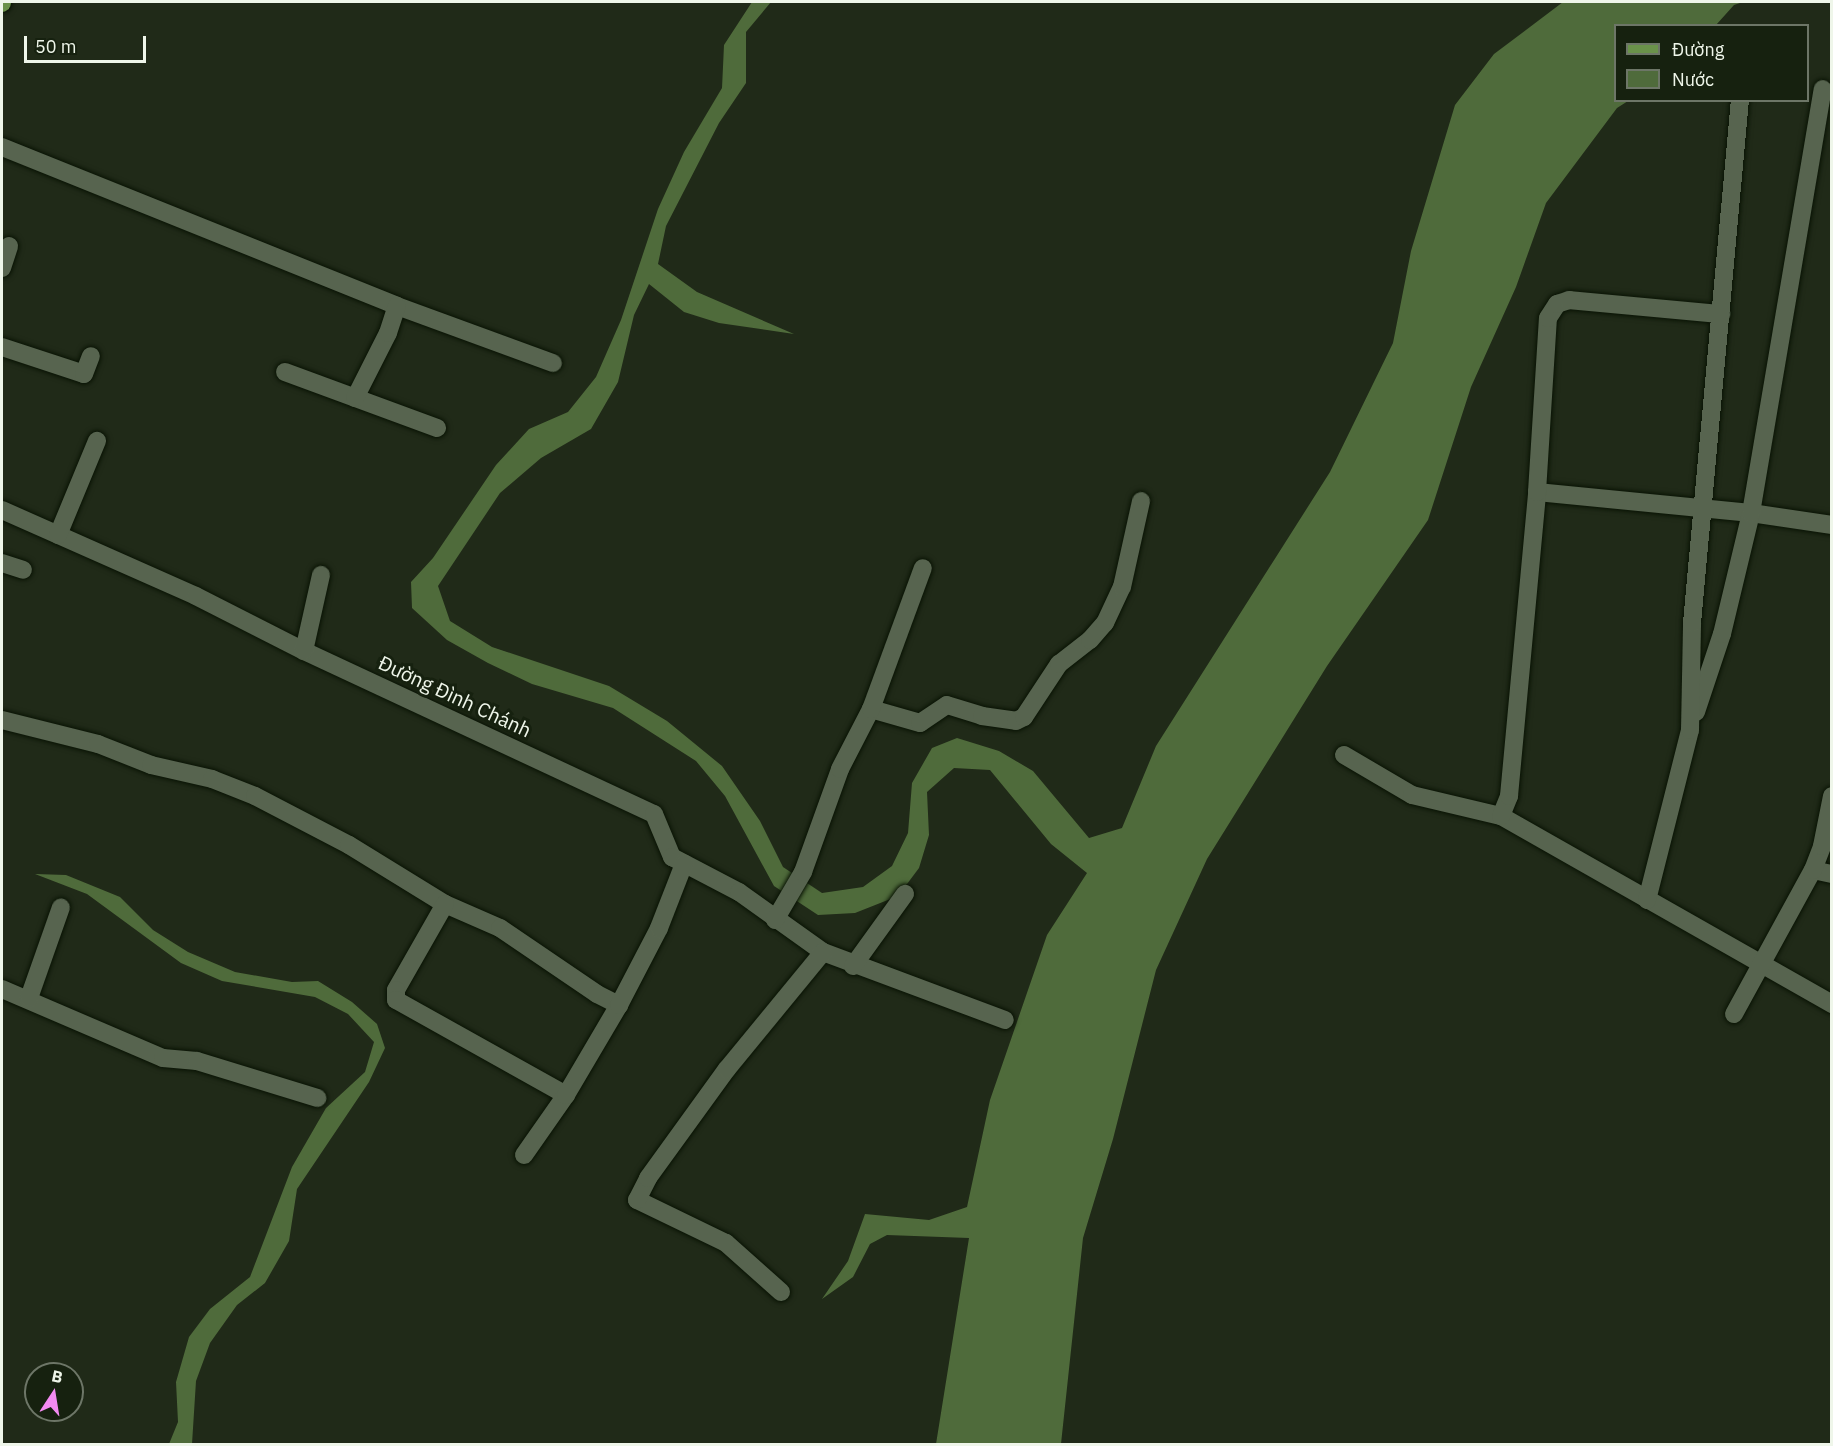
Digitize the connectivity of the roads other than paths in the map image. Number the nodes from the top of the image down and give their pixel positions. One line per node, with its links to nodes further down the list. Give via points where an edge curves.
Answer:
1 (1821, 88): 19 (street)
2 (1740, 102): 7 (street)
3 (2, 147): 6 (street)
4 (9, 246): 5 (street)
5 (2, 268)
6 (397, 306): 10 (street); 12 (street, via 388,333)
7 (1721, 314): 15 (street, via 1569,300 1557,304 1548,318); 17 (street)
8 (2, 347): 9 (street, via 84,375)
9 (91, 356)
10 (553, 363)
11 (285, 372): 12 (street)
12 (355, 398): 13 (street)
13 (437, 428)
14 (97, 441): 21 (street)
15 (1537, 492): 17 (street); 32 (street, via 1509,796)
16 (1141, 501): 27 (street, via 1122,587 1105,623 1059,664 1024,717 1017,721 982,716 947,705 920,723)
17 (1701, 507): 19 (street); 29 (street, via 1692,622)
18 (2, 510): 21 (street, Đường Đình Chánh)
19 (1752, 513): 20 (street); 29 (street, via 1722,634)
20 (1832, 525)
21 (57, 535): 26 (street, Đường Đình Chánh, via 196,596)
22 (2, 563): 24 (street)
23 (923, 568): 27 (street)
24 (23, 570)
25 (321, 575): 26 (street)
26 (304, 651): 33 (street, Đường Đình Chánh, via 654,814 672,857)
27 (871, 709): 40 (street, via 840,769 800,877)
28 (2, 720): 38 (street, via 98,744 151,765 212,779 255,796)
29 (1690, 730): 37 (street)
30 (1344, 754): 32 (street, via 1412,795)
31 (1832, 796): 34 (street)
32 (1501, 816): 37 (street)
33 (684, 864): 40 (street, Đường Đình Chánh, via 739,892); 47 (street, via 659,928)
34 (1813, 870): 35 (street); 42 (street)
35 (1832, 874)
36 (905, 894): 43 (street)
37 (1647, 900): 42 (street)
38 (445, 904): 47 (street, via 500,928 597,994); 50 (street, via 396,990 396,1000)
39 (61, 907): 45 (street)
40 (775, 920): 41 (street, Đường Đình Chánh)
41 (823, 952): 43 (street, Đường Đình Chánh); 53 (street, via 727,1070 648,1178 637,1200 726,1243)
42 (1761, 965): 46 (street); 48 (street)
43 (853, 966): 49 (street, Đường Đình Chánh)
44 (2, 989): 45 (street)
45 (29, 998): 51 (street, via 164,1058 197,1061)
46 (1832, 1004)
47 (620, 1005): 50 (street)
48 (1734, 1014)
49 (1005, 1020)
50 (567, 1095): 52 (street)
51 (317, 1098)
52 (524, 1155)
53 (781, 1292)

